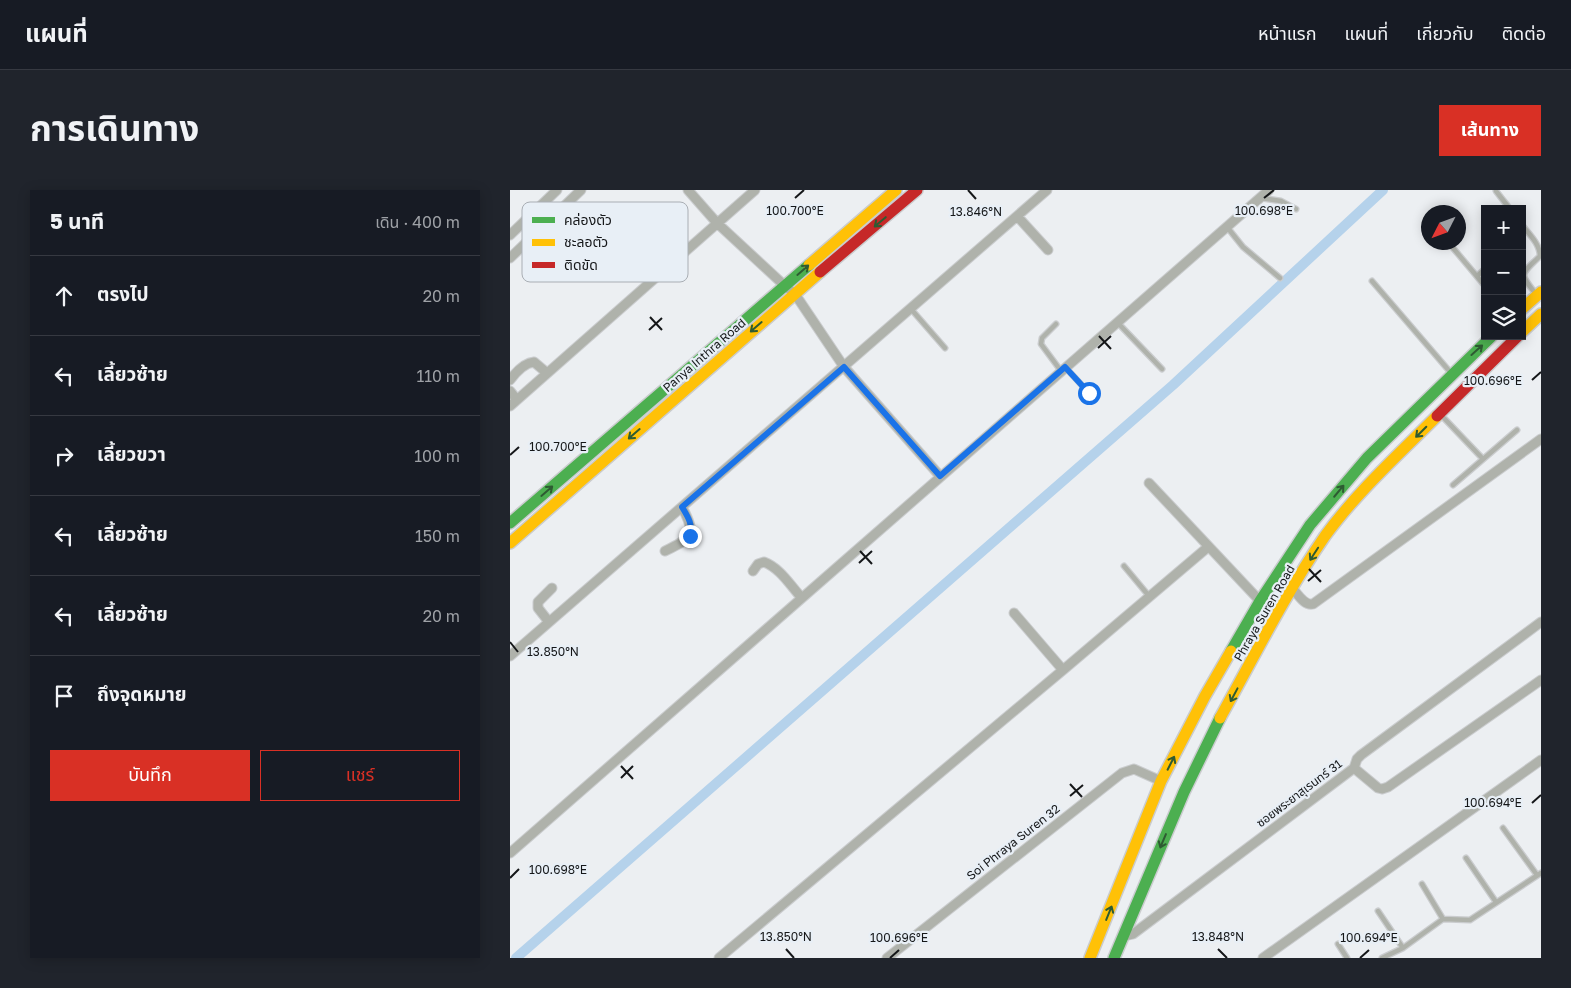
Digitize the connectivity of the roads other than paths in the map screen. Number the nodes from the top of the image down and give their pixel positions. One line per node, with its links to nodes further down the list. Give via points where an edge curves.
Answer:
1 (557, 190): 11 (street)
2 (581, 190): 12 (street)
3 (688, 190): 16 (street)
4 (755, 190): 16 (street)
5 (896, 190): 32 (street, Panya Inthra Road, one-way to 5)
6 (917, 190): 33 (street, Panya Inthra Road, one-way to 33)
7 (1047, 190): 15 (street)
8 (1269, 190): 10 (street)
9 (1496, 190): 13 (lane)
10 (1260, 198): 14 (lane, via 1281,201); 18 (street)
11 (544, 202)
12 (568, 202)
13 (1507, 205)
14 (1296, 209)
15 (1017, 216): 23 (street); 36 (street)
16 (717, 223): 22 (street); 32 (street)
17 (522, 224): 20 (street)
18 (1227, 227): 28 (lane, via 1243,247); 38 (street)
19 (1526, 231): 34 (lane, via 1541,253 1523,276)
20 (510, 235)
21 (522, 247): 25 (street)
22 (688, 249)
23 (1048, 250)
24 (1455, 250): 27 (lane)
25 (510, 258)
26 (1481, 273): 27 (lane)
27 (1477, 276): 30 (lane)
28 (1280, 278)
29 (1372, 281): 48 (lane)
30 (1481, 281)
31 (650, 282): 47 (street)
32 (784, 286): 33 (street); 61 (street, Panya Inthra Road, one-way to 32)
33 (795, 294): 44 (street); 62 (street, Panya Inthra Road, one-way to 62)
34 (1539, 294): 35 (street)
35 (1526, 305)
36 (911, 309): 43 (lane); 44 (street)
37 (1541, 314): 40 (street)
38 (1117, 322): 45 (street); 46 (lane)
39 (1056, 324): 45 (lane, via 1042,338 1041,344)
40 (1526, 328)
41 (1488, 340): 48 (street, Phraya Suren Road, one-way to 41)
42 (1514, 340): 53 (street, Phraya Suren Road)
43 (945, 348)
44 (844, 367): 57 (street); 60 (street)
45 (1063, 369): 51 (lane); 57 (street)
46 (1162, 370)
47 (547, 373): 49 (street, via 530,362); 52 (street)
48 (1452, 374): 71 (street, Phraya Suren Road, one-way to 48, via 1310,525 1367,458)
49 (510, 380)
50 (510, 391): 52 (street)
51 (1089, 393)
52 (513, 403)
53 (1440, 414): 56 (lane); 68 (street, Phraya Suren Road, one-way to 68, via 1367,486 1326,535)
54 (1517, 430): 56 (lane)
55 (1541, 439): 68 (street, via 1313,604 1306,603)
56 (1483, 460): 59 (lane)
57 (940, 476): 70 (street)
58 (1149, 483): 63 (street)
59 (1453, 485)
60 (682, 507): 64 (street, via 691,522 690,536); 73 (street)
61 (510, 522)
62 (510, 543)
63 (1208, 547): 69 (street); 71 (street)
64 (665, 551)
65 (1124, 566): 69 (lane)
66 (753, 571): 70 (street, via 758,564 770,564)
67 (552, 588): 73 (street, via 538,602 538,608)
68 (1292, 588): 89 (street, Phraya Suren Road, one-way to 89, via 1184,792)
69 (1149, 596): 76 (street)
70 (801, 597): 82 (street)
71 (1260, 601): 80 (street, Phraya Suren Road, one-way to 71)
72 (1014, 612): 76 (street)
73 (549, 622): 75 (street)
74 (1541, 622): 79 (street, via 1362,755)
75 (510, 656)
76 (1062, 670): 92 (street)
77 (1541, 680): 79 (street, ซอยพระยาสุเรนทร์ 31, via 1388,787 1378,788)
78 (1541, 760): 96 (street)
79 (1354, 768): 89 (street, ซอยพระยาสุเรนทร์ 31, via 1133,934)
80 (1161, 781): 93 (street, Soi Phraya Suren 32, via 1134,769 1122,773); 94 (street, Phraya Suren Road, one-way to 80)
81 (1503, 828): 84 (lane)
82 (510, 853)
83 (1466, 858): 86 (lane)
84 (1539, 874): 86 (lane)
85 (1422, 884): 88 (lane)
86 (1496, 902): 88 (lane, via 1470,920)
87 (1378, 911): 91 (lane)
88 (1443, 919): 91 (lane)
89 (1124, 936): 95 (street, Phraya Suren Road)
90 (1338, 944): 97 (lane)
91 (1403, 948): 98 (lane)
92 (719, 958)
93 (887, 958)
94 (1090, 958)
95 (1114, 958)
96 (1262, 958)
97 (1347, 958)
98 (1382, 958)

